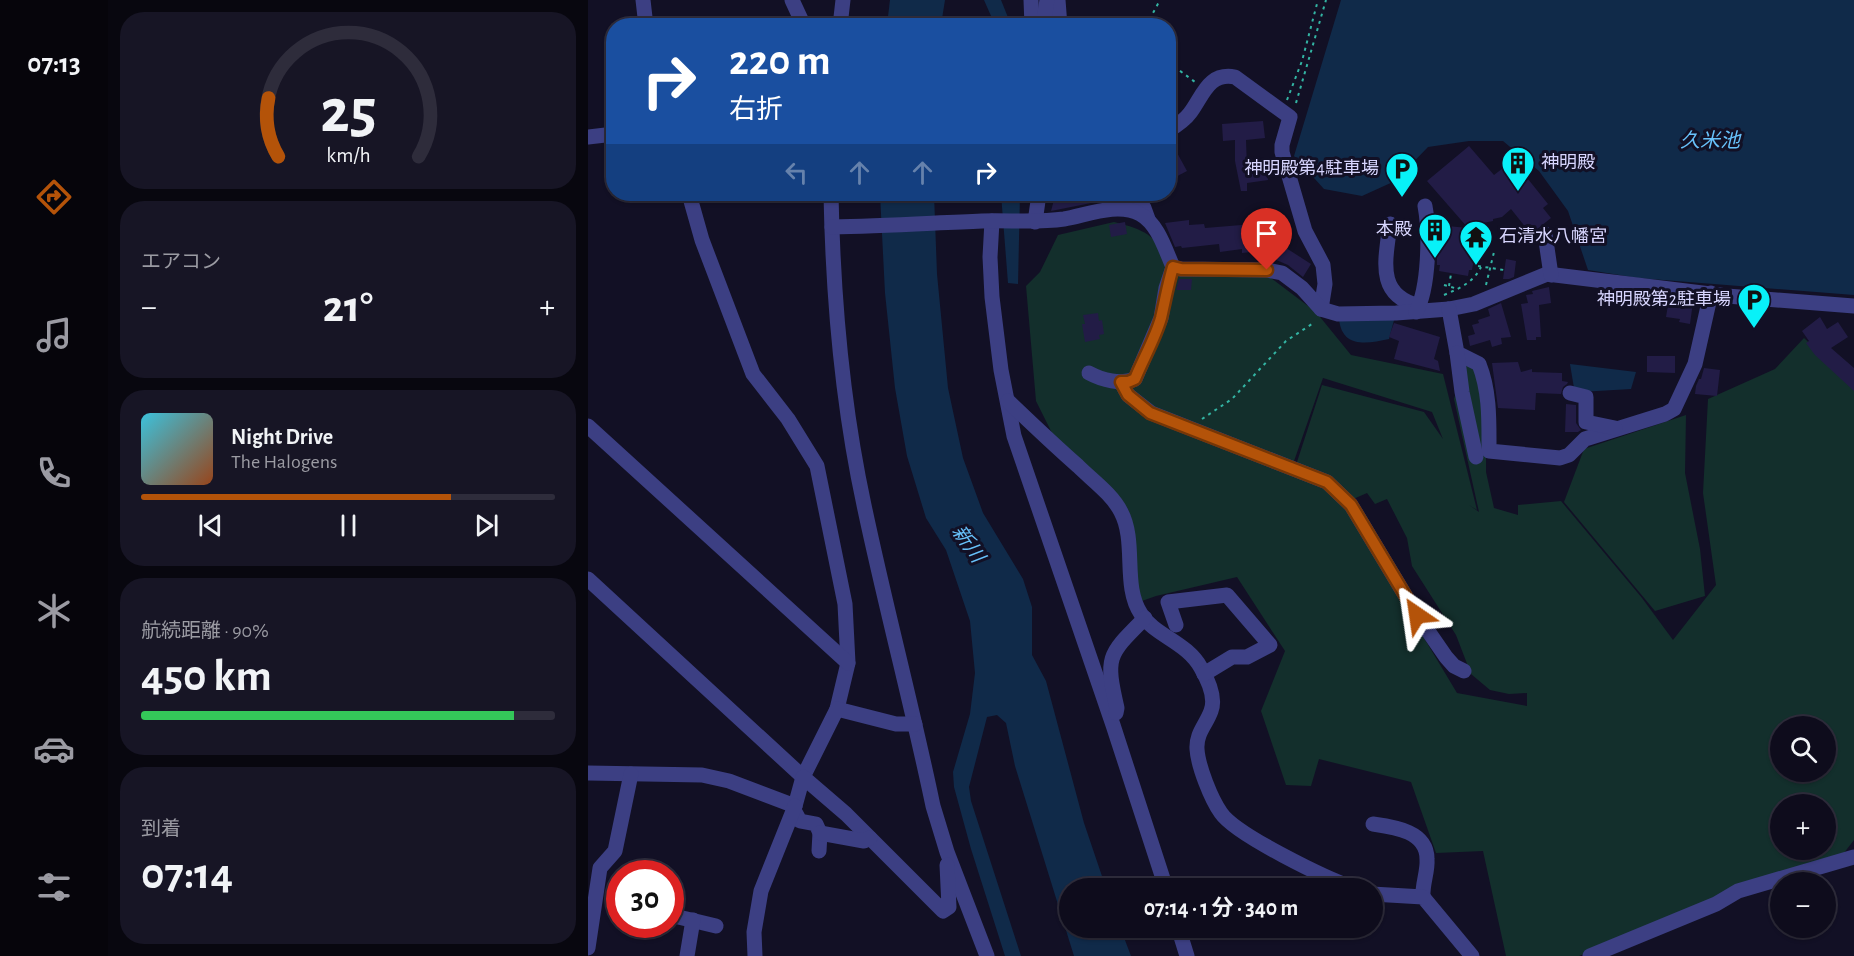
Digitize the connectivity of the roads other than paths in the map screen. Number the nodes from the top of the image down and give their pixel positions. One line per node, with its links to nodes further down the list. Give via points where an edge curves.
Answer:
1 (643, 0): 7 (street)
2 (792, 0): 8 (street)
3 (843, 0): 9 (street)
4 (1031, 0): 10 (street)
5 (1047, 0): 11 (street)
6 (1058, 0): 12 (street)
7 (645, 18)
8 (800, 18)
9 (841, 18)
10 (1032, 18)
11 (1044, 18)
12 (1059, 18)
13 (1176, 125): 33 (street, via 1190,114 1204,89 1218,78 1235,77 1290,117 1282,152 1305,231 1323,265 1325,284)
14 (606, 135): 15 (street)
15 (588, 137)
16 (691, 201): 45 (street, via 753,374 788,419 817,466 845,604)
17 (831, 201): 25 (street)
18 (1039, 201): 22 (street)
19 (1138, 201): 23 (street)
20 (1425, 206): 30 (street, via 1429,233)
21 (991, 221): 22 (street); 25 (street); 38 (street, via 992,297 1000,370)
22 (1029, 221): 23 (street, via 1119,209 1142,214)
23 (1149, 222): 27 (street)
24 (1390, 224): 30 (street, via 1385,260 1389,286 1395,296)
25 (837, 227): 49 (street, via 834,292 845,396 863,504)
26 (1545, 234): 28 (street)
27 (1173, 267): 33 (street, via 1281,273 1302,288); 36 (street, via 1154,337 1135,379)
28 (1551, 275): 29 (street); 32 (street, via 1474,304)
29 (1711, 293): 31 (street); 40 (street, via 1695,364 1674,409)
30 (1423, 305): 32 (street); 33 (street, via 1356,315)
31 (1854, 306)
32 (1449, 309): 34 (street)
33 (1320, 315)
34 (1457, 353): 40 (street, via 1479,364 1483,375 1489,412 1489,451 1565,457 1585,439); 41 (street)
35 (1089, 373): 36 (street)
36 (1121, 382): 46 (street, via 1128,395 1150,413 1327,482 1351,505 1446,657)
37 (1570, 393): 40 (street, via 1586,397 1586,422)
38 (1008, 401): 43 (street, via 1104,491 1121,512 1132,585); 50 (street, via 1014,436)
39 (588, 426): 45 (street)
40 (1618, 429)
41 (1476, 457)
42 (588, 579): 53 (street)
43 (1145, 618): 47 (street, via 1188,650); 50 (street, via 1114,652 1110,665 1117,708)
44 (1176, 625): 47 (street, via 1168,602 1227,596 1270,645 1247,657 1232,657)
45 (848, 663): 48 (street)
46 (1464, 671)
47 (1204, 674): 62 (street, via 1213,698 1197,749 1205,780 1221,813 1236,828)
48 (837, 709): 49 (street, via 896,724); 53 (street)
49 (915, 724): 59 (street)
50 (1113, 725): 61 (street)
51 (588, 773): 52 (street)
52 (631, 774): 54 (street, via 702,775 729,781); 69 (street, via 615,851 600,868)
53 (803, 777): 54 (street); 57 (street)
54 (795, 808): 56 (street, via 800,821 816,824); 71 (street, via 761,891 754,932)
55 (1373, 824): 64 (street, via 1401,828 1425,846)
56 (820, 833): 57 (street, via 864,841); 58 (street)
57 (870, 838): 59 (street, via 943,911 949,907)
58 (819, 851)
59 (947, 852): 72 (street)
60 (1854, 857): 75 (street, via 1738,891 1716,904)
61 (1163, 878)
62 (1327, 878)
63 (1383, 895): 64 (street)
64 (1423, 897): 74 (street)
65 (684, 918): 66 (street)
66 (693, 920): 67 (street); 70 (street)
67 (716, 926)
68 (1181, 938): 73 (street)
69 (588, 948)
70 (687, 956)
71 (755, 956)
72 (987, 956)
73 (1187, 956)
74 (1472, 956)
75 (1590, 956)

